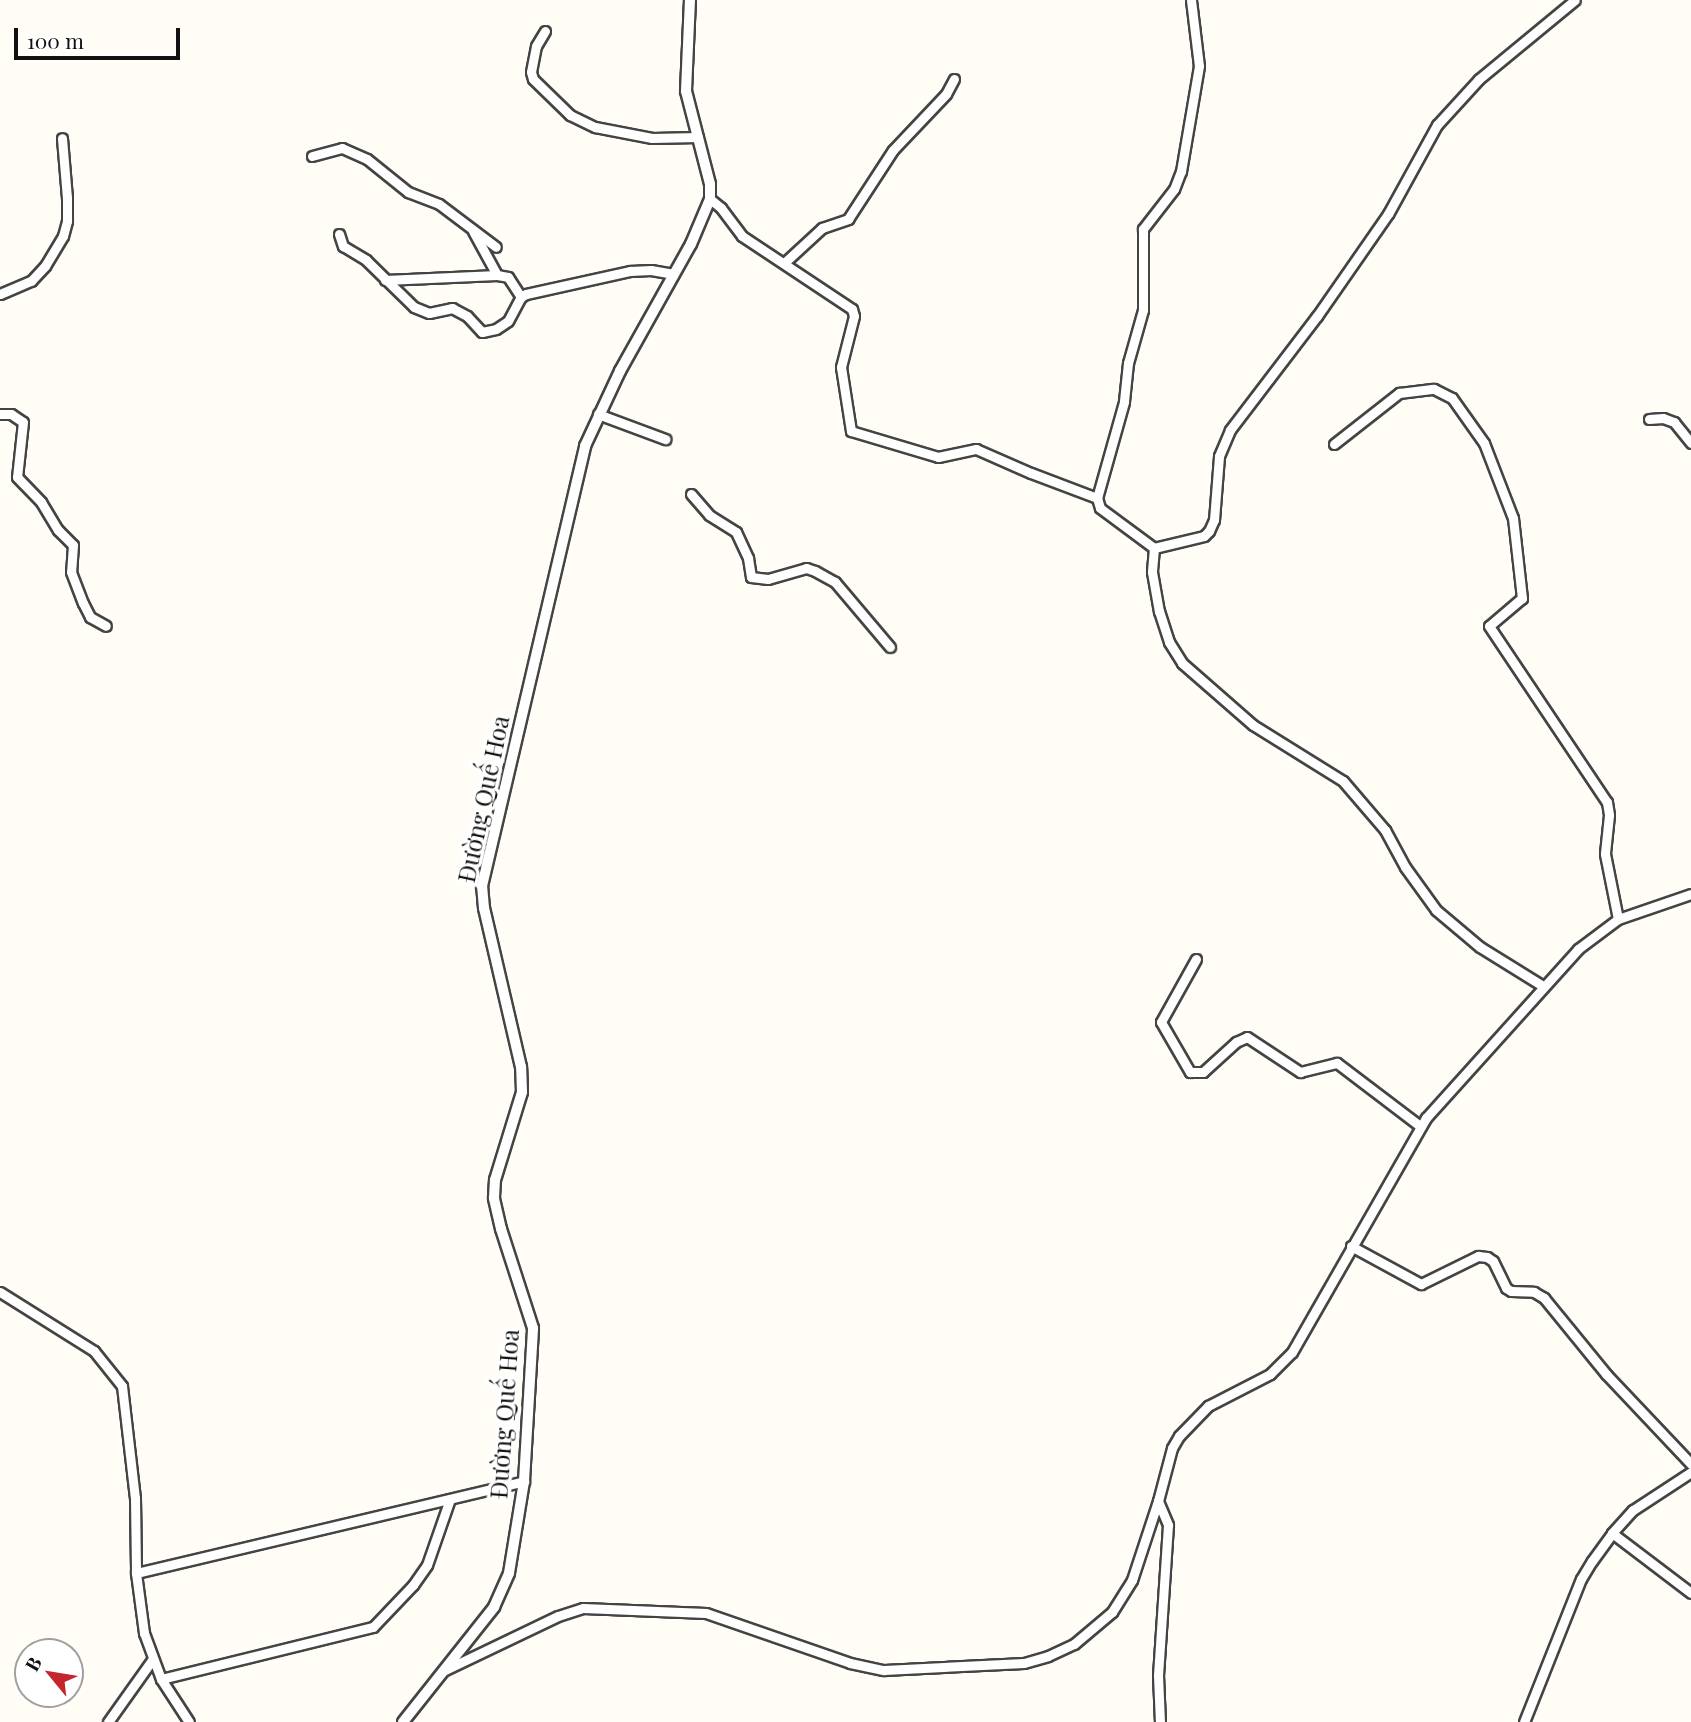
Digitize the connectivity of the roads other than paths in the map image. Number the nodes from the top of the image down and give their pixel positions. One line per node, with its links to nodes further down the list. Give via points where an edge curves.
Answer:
1 (690, 0): 6 (street, via 686,90)
2 (1191, 0): 26 (street, via 1199,66 1181,171 1174,189 1143,229 1143,310)
3 (1575, 0): 27 (street, via 1479,79 1437,125 1388,214 1230,430 1219,456 1214,520 1209,531)
4 (545, 31): 6 (street, via 536,46 533,79 569,116 595,127 652,138)
5 (954, 79): 13 (street, via 946,94 893,150 848,219 822,228)
6 (698, 137): 9 (street)
7 (62, 138): 17 (street, via 68,198 63,236 31,281)
8 (312, 156): 10 (street, via 342,149 368,159 408,192 439,204)
9 (710, 199): 13 (street, via 741,236); 14 (street, Đường Quế Hoa)
10 (469, 224): 12 (street); 15 (street)
11 (339, 234): 16 (street, via 344,247 366,260)
12 (496, 247)
13 (784, 263): 26 (street, via 852,309 841,367 851,431 938,457 976,449)
14 (674, 274): 18 (street, via 631,271); 20 (street, Đường Quế Hoa)
15 (497, 275): 16 (street); 18 (street, via 508,278)
16 (385, 280): 18 (street, via 414,307 429,313 452,308 482,332 508,321)
17 (0, 295)
18 (520, 297)
19 (0, 414): 28 (street, via 21,418 17,477 73,545 71,572 83,603 90,617)
20 (598, 414): 22 (street); 39 (street, Đường Quế Hoa, via 573,488 482,886 521,1066 522,1092 495,1180 494,1198 533,1328)
21 (1649, 418): 23 (street, via 1674,422)
22 (665, 439)
23 (1691, 443)
24 (1334, 444): 31 (street, via 1399,393 1434,389 1452,398 1484,443 1513,518 1522,598 1489,626 1607,802 1605,854)
25 (691, 494): 29 (street, via 709,515 736,532 751,577 768,579 806,568 815,571 835,582)
26 (1097, 498): 27 (street, via 1100,508)
27 (1154, 548): 33 (street, via 1152,572 1159,611 1182,663 1253,725 1343,781 1385,830 1436,910 1480,947)
28 (106, 626)
29 (890, 647)
30 (1691, 894): 31 (street)
31 (1618, 919): 33 (street, via 1578,949)
32 (1196, 959): 34 (street, via 1161,1022 1190,1072 1203,1072 1236,1042 1247,1038 1300,1072 1337,1063)
33 (1543, 986): 34 (street)
34 (1420, 1126): 35 (street)
35 (1351, 1246): 37 (street, via 1421,1284 1478,1256 1487,1257 1506,1288 1544,1298 1606,1374); 41 (street, via 1292,1352 1270,1374 1208,1406 1179,1436)
36 (0, 1292): 43 (street, via 94,1351 122,1386 135,1498)
37 (1691, 1464)
38 (1691, 1472): 42 (street, via 1633,1510)
39 (524, 1481): 40 (street); 46 (street, Đường Quế Hoa, via 503,1591)
40 (450, 1499): 43 (street); 47 (street, via 427,1565 373,1627)
41 (1158, 1501): 46 (street, via 1132,1580 1112,1612 1074,1644 1024,1663 884,1670 850,1663 706,1613 583,1608); 51 (street, via 1168,1525 1158,1675)
42 (1612, 1533): 44 (street); 52 (street, via 1581,1579)
43 (136, 1573): 45 (street)
44 (1691, 1594)
45 (152, 1660): 47 (street); 48 (street)
46 (441, 1672): 50 (street, Đường Quế Hoa)
47 (161, 1679): 49 (street)
48 (108, 1722)
49 (189, 1722)
50 (403, 1722)
51 (1160, 1722)
52 (1524, 1722)

